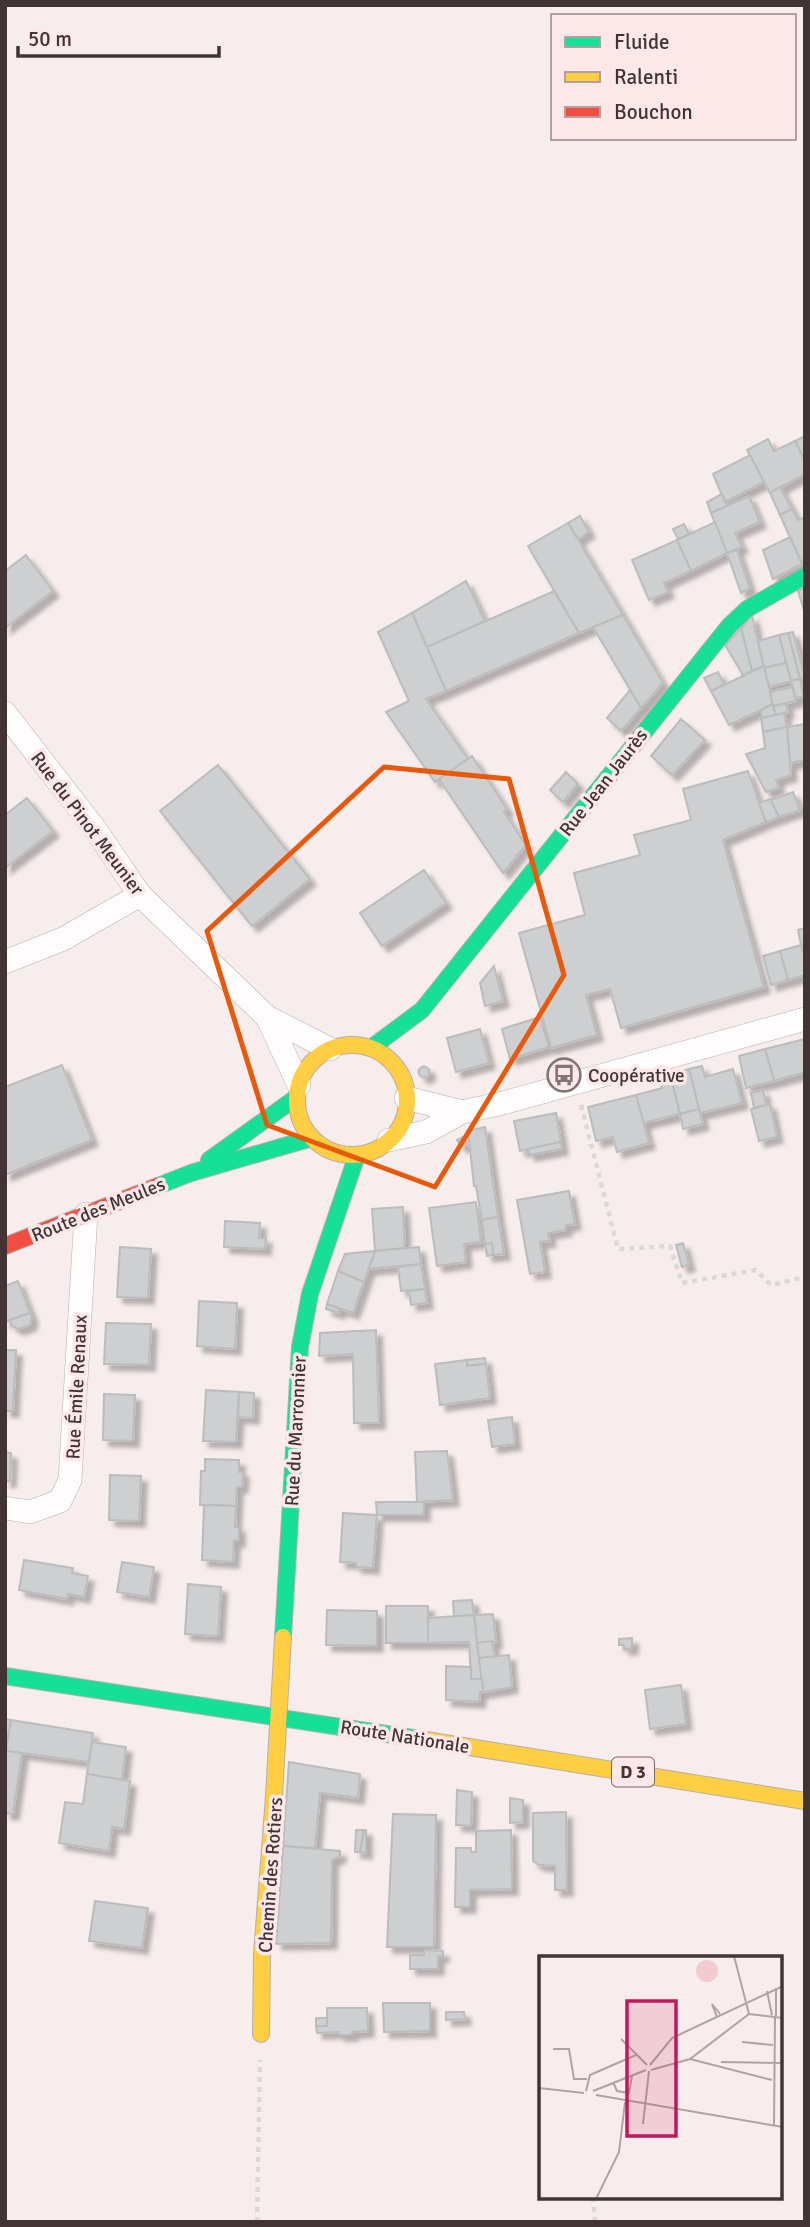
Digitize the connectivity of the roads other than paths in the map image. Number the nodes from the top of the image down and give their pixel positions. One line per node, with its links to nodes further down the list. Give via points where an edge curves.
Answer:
1 (805, 576): 5 (street, Rue Jean Jaurès, via 747,609 729,626)
2 (5, 713): 3 (street, Rue du Pinot Meunier)
3 (140, 895): 4 (street, via 63,939); 6 (street, Rue du Pinot Meunier)
4 (5, 962)
5 (422, 1010): 8 (street, Rue Jean Jaurès); 9 (street, Rue Jean Jaurès)
6 (267, 1017): 10 (street, Rue du Pinot Meunier); 11 (street, Rue du Pinot Meunier)
7 (805, 1019): 13 (street)
8 (414, 1036)
9 (371, 1048): 10 (street, via 350,1045); 12 (street, via 403,1068)
10 (330, 1049): 11 (street, via 305,1070)
11 (298, 1091): 14 (street, via 301,1121); 17 (street, Route des Meules)
12 (406, 1098): 13 (street); 15 (street, via 405,1113)
13 (462, 1112): 15 (street, via 426,1132)
14 (313, 1138): 16 (street, via 329,1150); 17 (street, Route des Meules)
15 (389, 1140): 16 (street)
16 (357, 1155): 22 (street, Rue du Marronnier, via 310,1294 300,1347)
17 (191, 1172): 18 (street, Route des Meules)
18 (86, 1214): 19 (street, Route des Meules); 20 (street, Rue Émile Renaux, via 70,1480 60,1502 30,1512)
19 (5, 1246)
20 (5, 1508)
21 (5, 1676): 22 (street, Route Nationale / D 3)
22 (278, 1716): 23 (street, Route Nationale / D 3); 24 (street, Chemin des Rotiers)
23 (805, 1801)
24 (261, 2034)

